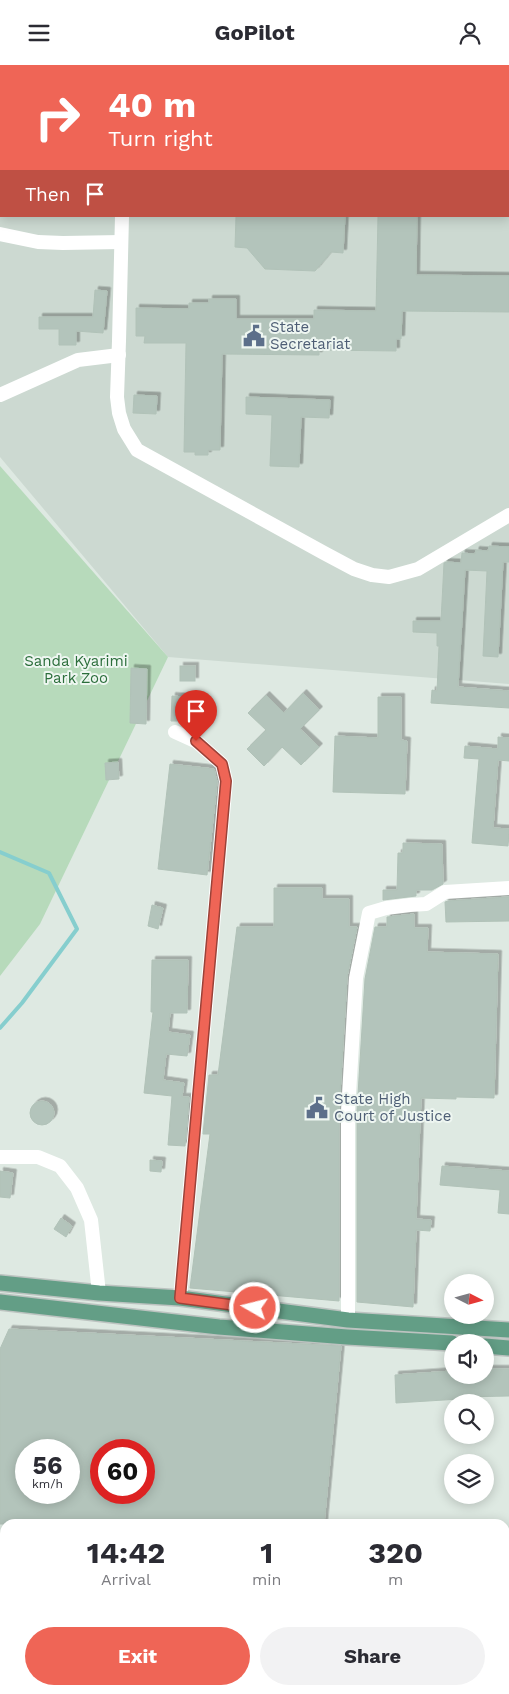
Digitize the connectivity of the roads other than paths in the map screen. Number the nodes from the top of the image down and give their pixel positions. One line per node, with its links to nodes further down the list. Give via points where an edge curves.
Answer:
1 (122, 217): 3 (street)
2 (0, 234): 3 (street, via 38,242)
3 (121, 242): 4 (street)
4 (119, 355): 5 (street, via 78,360); 6 (street, via 119,413 124,429 137,450 354,569 389,577 418,569)
5 (0, 395)
6 (509, 515)
7 (175, 732): 12 (street, via 196,741 222,764 226,781)
8 (509, 888): 14 (street, via 446,892 426,905 386,908 369,913 356,978 348,1111)
9 (0, 1157): 11 (street, via 38,1157 60,1166 77,1187 91,1220)
10 (0, 1283): 11 (main road)
11 (99, 1293): 12 (main road)
12 (180, 1298): 14 (main road)
13 (0, 1302): 16 (main road, via 219,1327)
14 (348, 1320): 15 (main road)
15 (509, 1330)
16 (444, 1343)
17 (494, 1347): 18 (main road)
18 (509, 1348)

